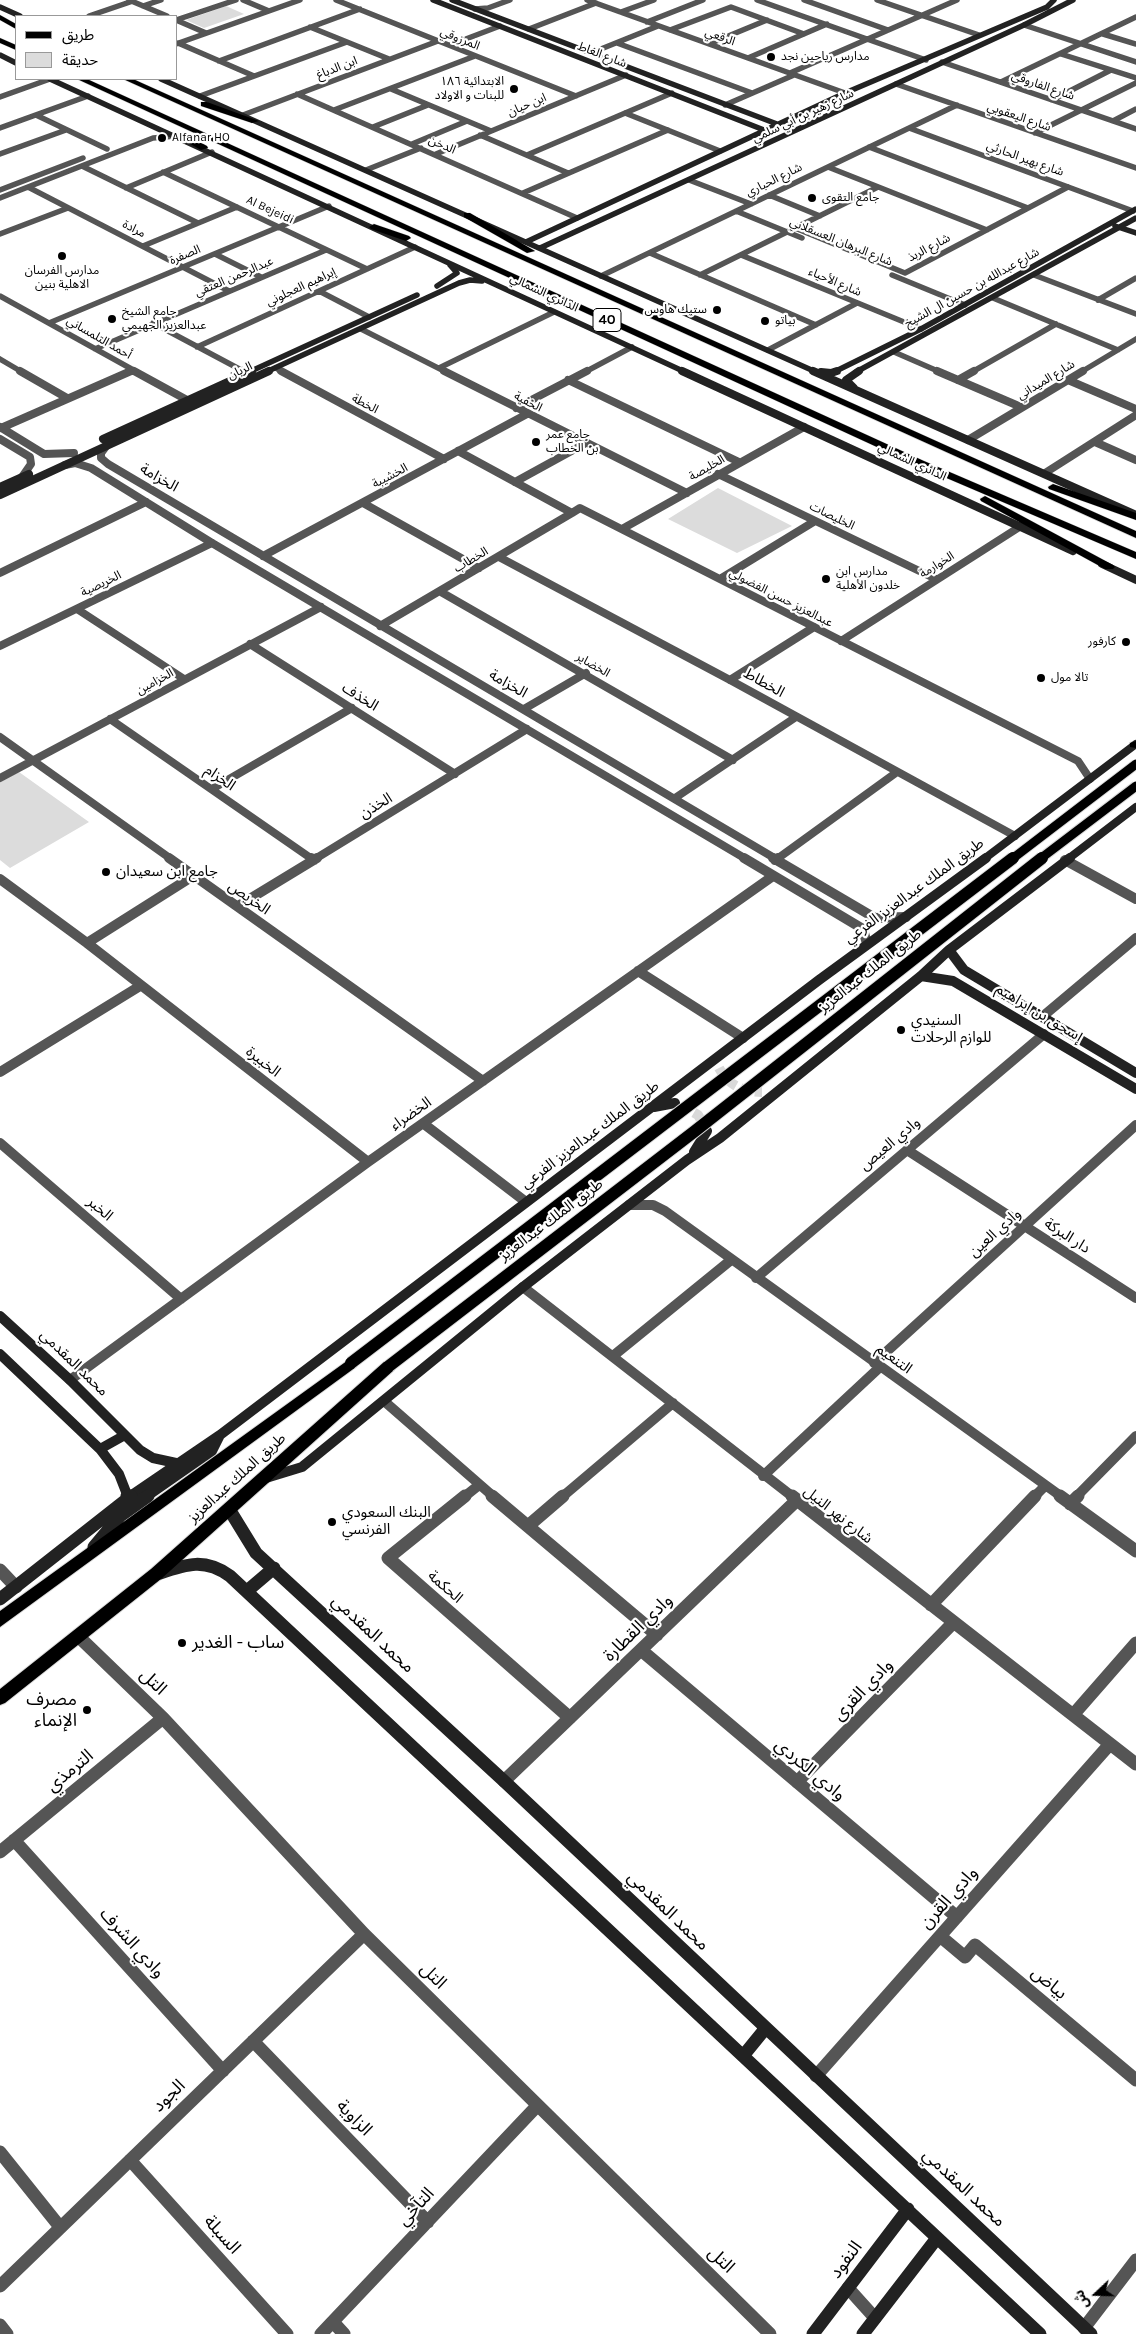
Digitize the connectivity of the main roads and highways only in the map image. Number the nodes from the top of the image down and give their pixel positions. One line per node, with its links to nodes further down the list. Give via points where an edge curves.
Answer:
1 (0, 17): 3 (highway)
2 (0, 25): 4 (highway)
3 (15, 26)
4 (15, 32)
5 (0, 41): 6 (highway)
6 (15, 47)
7 (83, 80): 10 (highway, الدائري الشمالي / 40)
8 (130, 80): 16 (highway, الدائري الشمالي / 40)
9 (131, 80): 11 (highway)
10 (118, 97): 12 (highway); 15 (highway, الدائري الشمالي / 40)
11 (255, 121)
12 (208, 150)
13 (467, 215): 16 (highway)
14 (374, 227): 15 (highway)
15 (523, 282): 18 (highway, الدائري الشمالي / 40)
16 (621, 301): 17 (highway, الدائري الشمالي / 40)
17 (944, 448): 19 (highway); 20 (highway, الدائري الشمالي / 40)
18 (920, 463): 21 (highway, الدائري الشمالي / 40); 22 (highway)
19 (1136, 516)
20 (1136, 535)
21 (1136, 556)
22 (1109, 567)
23 (1136, 764): 25 (main road, طريق الملك عبدالعزيز, bridge, via 351,1363)
24 (1136, 786): 26 (main road, طريق الملك عبدالعزيز, bridge, via 389,1366 156,1574)
25 (0, 1620)
26 (0, 1698)

